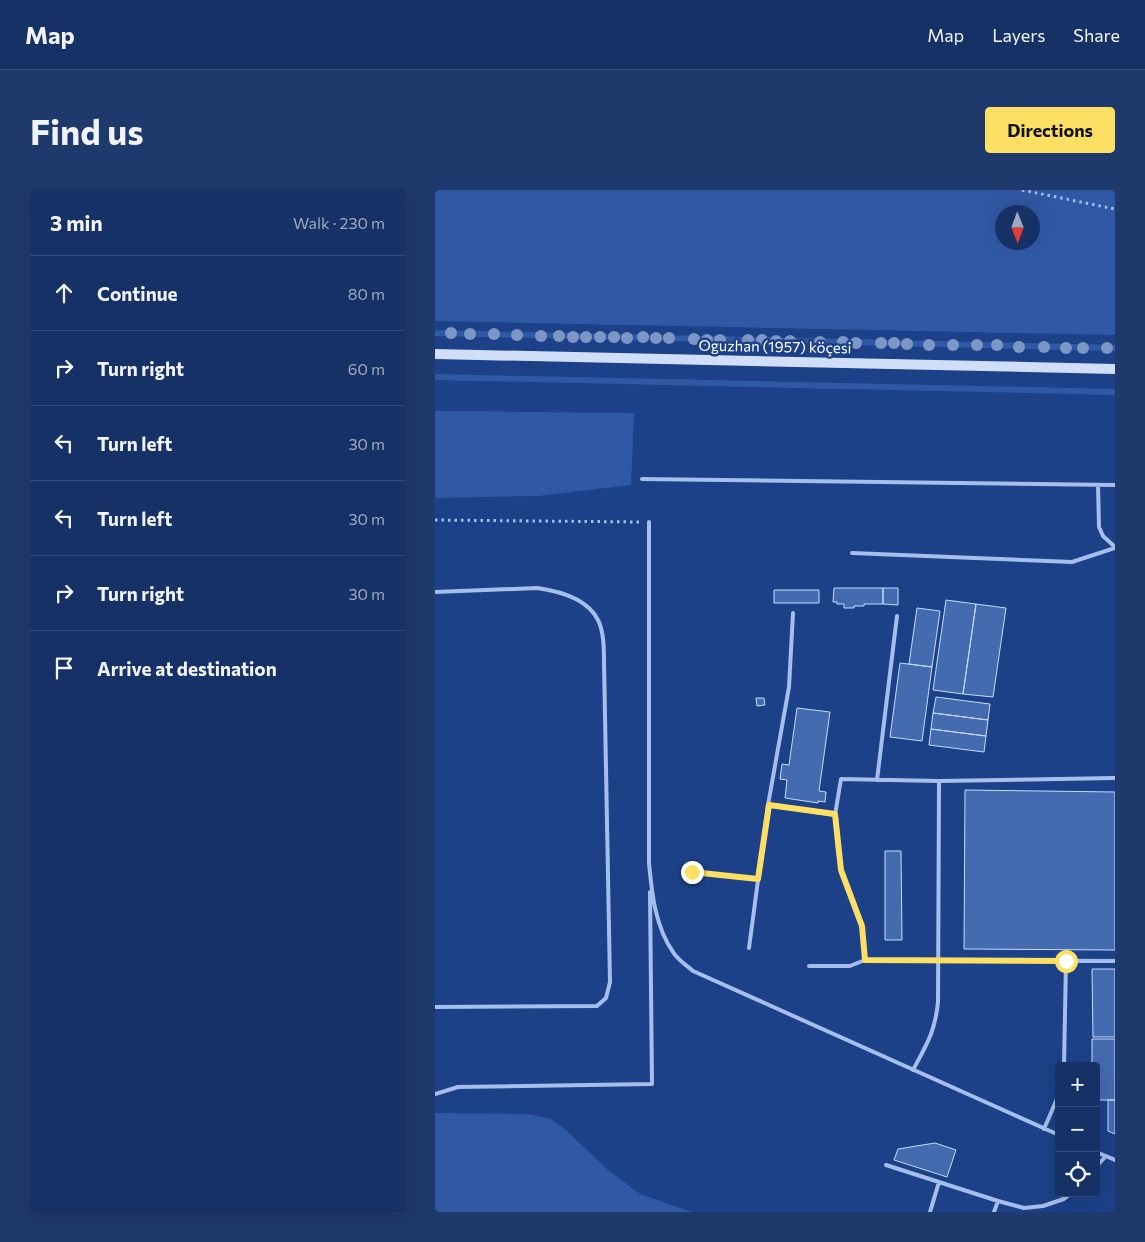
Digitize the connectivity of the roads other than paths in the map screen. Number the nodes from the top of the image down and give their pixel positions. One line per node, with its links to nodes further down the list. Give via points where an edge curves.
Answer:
1 (435, 354): 2 (main road, Oguzhan (1957) köçesi)
2 (1115, 369)
3 (642, 479): 4 (lane)
4 (1099, 485): 5 (lane); 7 (lane, via 1099,526 1103,536)
5 (1115, 485)
6 (649, 522): 17 (lane)
7 (1115, 548): 8 (lane, via 1072,562)
8 (853, 553)
9 (435, 592): 26 (lane, via 553,590 575,598 598,620 604,662 610,982 606,998 597,1006)
10 (793, 612): 15 (lane, via 789,687)
11 (897, 616): 13 (lane)
12 (1115, 778): 14 (lane)
13 (877, 780): 14 (lane); 16 (lane, via 841,779)
14 (939, 781): 22 (lane)
15 (769, 805): 16 (lane); 19 (lane)
16 (835, 814): 21 (lane, via 841,870 862,926)
17 (649, 863): 28 (lane, via 653,902 663,934 673,954 693,971); 29 (lane, via 652,1084 458,1087)
18 (692, 872): 19 (lane)
19 (758, 879): 20 (lane)
20 (749, 948)
21 (865, 960): 22 (lane); 25 (lane, via 849,966)
22 (938, 960): 23 (lane); 28 (lane, via 936,1021)
23 (1066, 961): 24 (lane); 27 (lane)
24 (1115, 961)
25 (809, 966)
26 (435, 1007)
27 (1064, 1062)
28 (913, 1070): 31 (lane)
29 (435, 1094)
30 (1055, 1104): 31 (lane)
31 (1045, 1129): 32 (lane)
32 (1055, 1133)
33 (1100, 1154): 34 (lane)
34 (1106, 1156): 35 (lane); 36 (lane)
35 (1115, 1160)
36 (1100, 1163)
37 (886, 1165): 38 (lane)
38 (939, 1182): 40 (lane); 41 (lane)
39 (1066, 1197): 40 (lane, via 1043,1206 1024,1208)
40 (998, 1201): 42 (lane)
41 (930, 1212)
42 (995, 1212)

